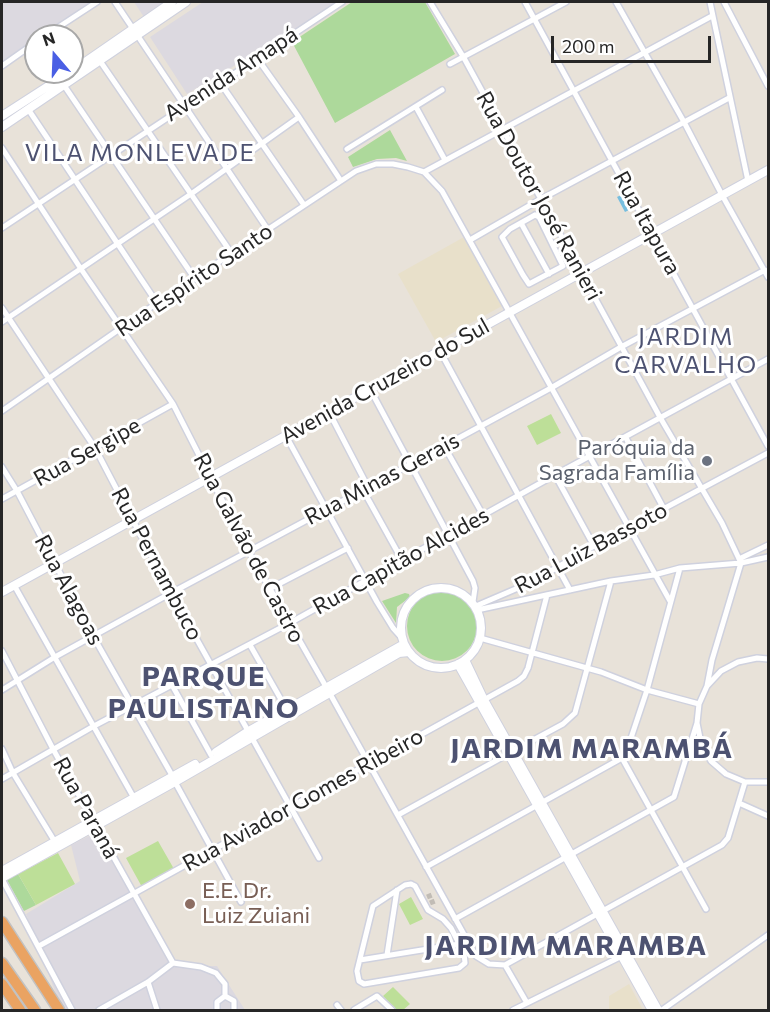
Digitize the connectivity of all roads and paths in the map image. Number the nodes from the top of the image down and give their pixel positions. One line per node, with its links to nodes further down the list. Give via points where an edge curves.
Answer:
1 (97, 2): 14 (street)
2 (115, 2): 15 (street)
3 (172, 2): 15 (main road)
4 (186, 2): 15 (main road)
5 (342, 2): 18 (street, Avenida Amapá)
6 (430, 2): 19 (street, Rua Doutor José Ranieri)
7 (525, 2): 13 (street, Rua Itapura)
8 (566, 2): 13 (street)
9 (616, 2): 17 (street)
10 (710, 2): 12 (street)
11 (724, 2): 29 (street)
12 (712, 16): 17 (street); 32 (street)
13 (534, 19): 19 (street); 31 (street, Rua Itapura)
14 (63, 24)
15 (135, 33): 20 (main road); 21 (main road); 33 (street)
16 (24, 50): 23 (street)
17 (643, 53): 31 (street); 38 (street)
18 (257, 58): 25 (street, Avenida Amapá); 37 (street)
19 (464, 58): 22 (street); 40 (street, Rua Doutor José Ranieri)
20 (100, 61): 24 (main road); 41 (street)
21 (84, 63)
22 (450, 64)
23 (2, 66)
24 (84, 68)
25 (219, 81): 33 (street, Avenida Amapá); 42 (street)
26 (52, 84): 36 (main road)
27 (55, 84): 35 (main road)
28 (63, 84): 45 (street)
29 (768, 86)
30 (442, 90): 34 (street)
31 (573, 90): 40 (street); 46 (street, Rua Itapura)
32 (729, 98): 38 (street); 53 (street)
33 (184, 105): 41 (street, Avenida Amapá); 48 (street)
34 (416, 107): 44 (street); 47 (street)
35 (28, 109): 39 (main road); 51 (street)
36 (2, 116)
37 (299, 117): 42 (street); 52 (street)
38 (684, 122): 46 (street); 55 (street)
39 (2, 127)
40 (502, 129): 47 (street); 56 (street, Rua Doutor José Ranieri)
41 (146, 130): 45 (street, Avenida Amapá); 54 (street)
42 (263, 145): 48 (street); 58 (street)
43 (2, 148): 57 (street, Rua Galvão de Castro)
44 (347, 149)
45 (109, 155): 51 (street, Avenida Amapá); 59 (street)
46 (613, 159): 56 (street); 65 (street, Rua Itapura)
47 (445, 160): 50 (street)
48 (227, 169): 54 (street); 64 (street)
49 (768, 170): 53 (main road, Avenida Cruzeiro do Sul)
50 (424, 172): 52 (street, Rua Espírito Santo, via 393,164 365,166); 66 (street, via 442,191)
51 (74, 179): 57 (street, Avenida Amapá); 67 (street)
52 (341, 181): 58 (street, Rua Espírito Santo)
53 (747, 182): 55 (main road, Avenida Cruzeiro do Sul)
54 (191, 194): 59 (street); 68 (street)
55 (722, 195): 65 (main road, Avenida Cruzeiro do Sul); 70 (street)
56 (541, 199): 60 (street); 71 (street, Rua Doutor José Ranieri)
57 (38, 204): 62 (street, Avenida Amapá); 69 (street, Rua Galvão de Castro)
58 (304, 205): 64 (street, Rua Espírito Santo)
59 (153, 219): 67 (street); 74 (street)
60 (505, 219): 63 (street); 66 (street)
61 (521, 223): 63 (street); 72 (street); 72 (street, via 535,215 539,218 563,266)
62 (2, 228)
63 (510, 229): 72 (street, via 502,237 527,282)
64 (268, 230): 68 (street, Rua Espírito Santo)
65 (652, 234): 71 (main road, Avenida Cruzeiro do Sul); 77 (street, Rua Itapura)
66 (470, 240): 78 (street)
67 (117, 244): 69 (street); 75 (street)
68 (232, 254): 74 (street, Rua Espírito Santo)
69 (81, 268): 79 (street); 81 (street, Rua Galvão de Castro)
70 (765, 270): 73 (street); 77 (street, Rua Minas Gerais)
71 (581, 273): 78 (main road, Avenida Cruzeiro do Sul); 82 (street, Rua Doutor José Ranieri)
72 (549, 274)
73 (768, 277)
74 (195, 279): 75 (street, Rua Espírito Santo)
75 (157, 303): 81 (street, Rua Espírito Santo)
76 (2, 308): 79 (street, Rua Pernambuco)
77 (694, 308): 82 (street, Rua Minas Gerais); 86 (street, Rua Itapura)
78 (510, 312): 83 (main road, Avenida Cruzeiro do Sul); 87 (street)
79 (8, 318): 80 (street); 85 (street, Rua Pernambuco)
80 (2, 322)
81 (121, 329): 85 (street, Rua Espírito Santo); 89 (street, Rua Galvão de Castro)
82 (621, 347): 87 (street, Rua Minas Gerais); 92 (street, Rua Doutor José Ranieri)
83 (440, 351): 88 (main road, Avenida Cruzeiro do Sul); 93 (street)
84 (768, 359): 86 (street, Rua Capitão Alcides)
85 (50, 379): 90 (street, Rua Espírito Santo); 98 (street, Rua Pernambuco)
86 (732, 379): 92 (street, Rua Capitão Alcides); 97 (street, Rua Itapura)
87 (550, 388): 93 (street, Rua Minas Gerais); 100 (street)
88 (370, 389): 91 (main road, Avenida Cruzeiro do Sul); 101 (street)
89 (173, 404): 98 (street, Rua Sergipe); 104 (street, Rua Galvão de Castro)
90 (2, 411)
91 (329, 412): 94 (main road, Avenida Cruzeiro do Sul); 105 (street)
92 (661, 419): 95 (street, Rua Capitão Alcides); 106 (street, Rua Doutor José Ranieri)
93 (481, 426): 96 (street, Rua Minas Gerais); 108 (street)
94 (286, 435): 104 (main road, Avenida Cruzeiro do Sul); 110 (street)
95 (626, 438): 100 (street, Rua Capitão Alcides); 111 (street)
96 (444, 446): 101 (street, Rua Minas Gerais); 112 (street)
97 (768, 446)
98 (95, 448): 107 (street, Rua Sergipe); 113 (street, Rua Pernambuco)
99 (768, 453): 106 (street, Rua Luiz Bassoto)
100 (591, 457): 103 (street, Rua Capitão Alcides); 114 (street)
101 (409, 463): 105 (street, Rua Minas Gerais); 115 (street)
102 (2, 466): 107 (street, Rua Alagoas)
103 (555, 475): 108 (street, Rua Capitão Alcides); 117 (street)
104 (209, 477): 113 (main road, Avenida Cruzeiro do Sul); 119 (street, Rua Galvão de Castro)
105 (366, 488): 110 (street, Rua Minas Gerais); 121 (street)
106 (702, 489): 111 (street, Rua Luiz Bassoto); 122 (street, Rua Doutor José Ranieri)
107 (17, 491): 109 (street, Rua Sergipe); 123 (street, Rua Alagoas)
108 (519, 495): 112 (street, Rua Capitão Alcides); 124 (street)
109 (2, 499)
110 (327, 509): 118 (street); 119 (street, Rua Minas Gerais)
111 (664, 509): 114 (street, Rua Luiz Bassoto)
112 (483, 515): 115 (street, Rua Capitão Alcides)
113 (131, 520): 123 (main road, Avenida Cruzeiro do Sul); 133 (street, Rua Pernambuco)
114 (629, 528): 117 (street, Rua Luiz Bassoto); 126 (street)
115 (448, 535): 121 (street, Rua Capitão Alcides); 136 (street, via 475,584)
116 (768, 545): 122 (street)
117 (594, 546): 124 (street, Rua Luiz Bassoto)
118 (348, 548): 127 (street); 130 (street)
119 (248, 551): 130 (street, Rua Galvão de Castro); 133 (street, Rua Minas Gerais)
120 (768, 557): 122 (street)
121 (402, 560): 127 (street, Rua Capitão Alcides)
122 (740, 561): 125 (street); 152 (street)
123 (54, 563): 129 (main road, Avenida Cruzeiro do Sul); 138 (street, Rua Alagoas)
124 (558, 566): 131 (street); 136 (street, Rua Luiz Bassoto, via 516,590)
125 (680, 568): 126 (street); 135 (street)
126 (654, 575): 128 (street); 135 (street)
127 (365, 581): 137 (street, Rua Capitão Alcides); 140 (street)
128 (611, 581): 131 (street); 149 (street)
129 (15, 585): 132 (main road, Avenida Cruzeiro do Sul); 145 (street)
130 (269, 589): 137 (street, Rua Galvão de Castro)
131 (570, 590): 134 (street)
132 (2, 592)
133 (171, 593): 138 (street, Rua Minas Gerais); 148 (street, Rua Pernambuco)
134 (547, 595): 136 (street); 144 (street, Rua Aviador Gomes Ribeiro)
135 (670, 601): 155 (street)
136 (475, 606): 139 (main road, via 482,627); 140 (main road, via 445,587 423,592 407,606 401,627)
137 (288, 624): 141 (street, Rua Capitão Alcides); 153 (street, Rua Galvão de Castro)
138 (93, 636): 145 (street, Rua Minas Gerais); 158 (street, Rua Alagoas)
139 (480, 638): 144 (street); 147 (main road, via 477,647)
140 (403, 641): 143 (main road); 153 (main road)
141 (250, 645): 148 (street, Rua Capitão Alcides); 159 (street)
142 (2, 651): 150 (street, Rua Paraná)
143 (410, 652): 147 (main road, via 434,667); 153 (main road, via 399,653)
144 (532, 652): 149 (street); 156 (street, Rua Aviador Gomes Ribeiro, via 524,676)
145 (55, 657): 150 (street, Rua Minas Gerais); 161 (street)
146 (768, 659): 152 (street, via 738,662 721,671)
147 (461, 662): 156 (main road)
148 (211, 663): 151 (street, Rua Capitão Alcides); 162 (street, Rua Pernambuco)
149 (588, 668): 155 (street); 165 (street, via 575,713)
150 (18, 681): 154 (street, Rua Minas Gerais); 164 (street, Rua Paraná)
151 (172, 685): 158 (street, Rua Capitão Alcides); 166 (street)
152 (707, 686): 157 (street)
153 (328, 689): 159 (main road); 162 (main road); 168 (street, Rua Galvão de Castro)
154 (2, 690)
155 (647, 690): 157 (street); 167 (street)
156 (482, 701): 165 (main road); 168 (street, Rua Aviador Gomes Ribeiro)
157 (699, 704): 160 (street)
158 (132, 706): 161 (street, Rua Capitão Alcides); 171 (street, Rua Alagoas)
159 (286, 710): 162 (main road)
160 (697, 723): 172 (street, via 701,743 711,761 726,774); 178 (street, via 674,797)
161 (94, 726): 164 (street, Rua Capitão Alcides); 174 (street)
162 (249, 734): 166 (main road); 171 (main road); 177 (street, Rua Pernambuco)
163 (2, 749): 169 (street)
164 (53, 750): 169 (street, Rua Capitão Alcides); 181 (street, Rua Paraná)
165 (510, 752): 176 (main road); 179 (street)
166 (211, 755): 171 (main road)
167 (622, 758): 176 (street); 178 (street)
168 (369, 763): 177 (street, Rua Aviador Gomes Ribeiro); 179 (street, Rua Galvão de Castro)
169 (13, 773): 170 (street, Rua Capitão Alcides); 182 (street)
170 (2, 779)
171 (174, 779): 174 (main road); 181 (main road); 183 (street, Rua Alagoas)
172 (745, 782): 173 (street); 175 (street)
173 (768, 782)
174 (134, 798): 181 (main road)
175 (739, 803): 180 (street); 187 (street, via 728,838)
176 (540, 804): 184 (main road); 186 (street)
177 (290, 807): 183 (street, Rua Aviador Gomes Ribeiro); 185 (street, Rua Pernambuco)
178 (651, 811): 184 (street); 187 (street)
179 (398, 815): 186 (street, Rua Galvão de Castro)
180 (768, 816)
181 (96, 823): 182 (main road); 189 (main road); 192 (street, Rua Paraná)
182 (55, 842): 188 (main road)
183 (212, 850): 192 (street, Rua Aviador Gomes Ribeiro); 195 (street, Rua Alagoas)
184 (568, 856): 197 (main road); 198 (street)
185 (319, 858)
186 (426, 867): 191 (street, Rua Galvão de Castro)
187 (682, 867): 196 (street); 197 (street)
188 (2, 871)
189 (2, 878): 202 (street)
190 (397, 890): 194 (street, via 411,884); 203 (street); 205 (street, via 373,906)
191 (440, 890): 193 (street, Rua Galvão de Castro); 194 (street)
192 (134, 893): 202 (street, Rua Aviador Gomes Ribeiro); 207 (street, Rua Paraná)
193 (443, 897): 194 (street); 198 (street, Rua Galvão de Castro)
194 (429, 900): 201 (street, via 428,910 443,919)
195 (241, 902)
196 (706, 909)
197 (600, 912): 204 (main road); 208 (street)
198 (455, 919): 208 (street, Rua Galvão de Castro, via 476,956 489,964)
199 (2, 922): 217 (highway)
200 (768, 935): 227 (street)
201 (459, 944): 203 (street); 205 (street, via 466,958 459,968 364,984 357,977)
202 (39, 946): 218 (street)
203 (387, 955): 205 (street)
204 (624, 955): 212 (street); 226 (main road); 227 (main road)
205 (360, 960)
206 (2, 963): 216 (highway)
207 (173, 963): 209 (street); 211 (street, via 216,973 225,984)
208 (505, 965): 212 (street)
209 (148, 982): 219 (street); 220 (street)
210 (2, 984): 215 (highway)
211 (225, 996): 214 (street, via 234,1001); 221 (street, via 217,1002)
212 (527, 1004): 225 (street)
213 (337, 1005): 222 (street)
214 (234, 1010)
215 (20, 1011)
216 (35, 1011)
217 (59, 1011)
218 (72, 1011)
219 (99, 1011)
220 (157, 1011)
221 (217, 1011)
222 (341, 1011)
223 (354, 1011): 224 (street, via 377,996)
224 (392, 1011)
225 (513, 1011)
226 (652, 1011)
227 (660, 1011)

